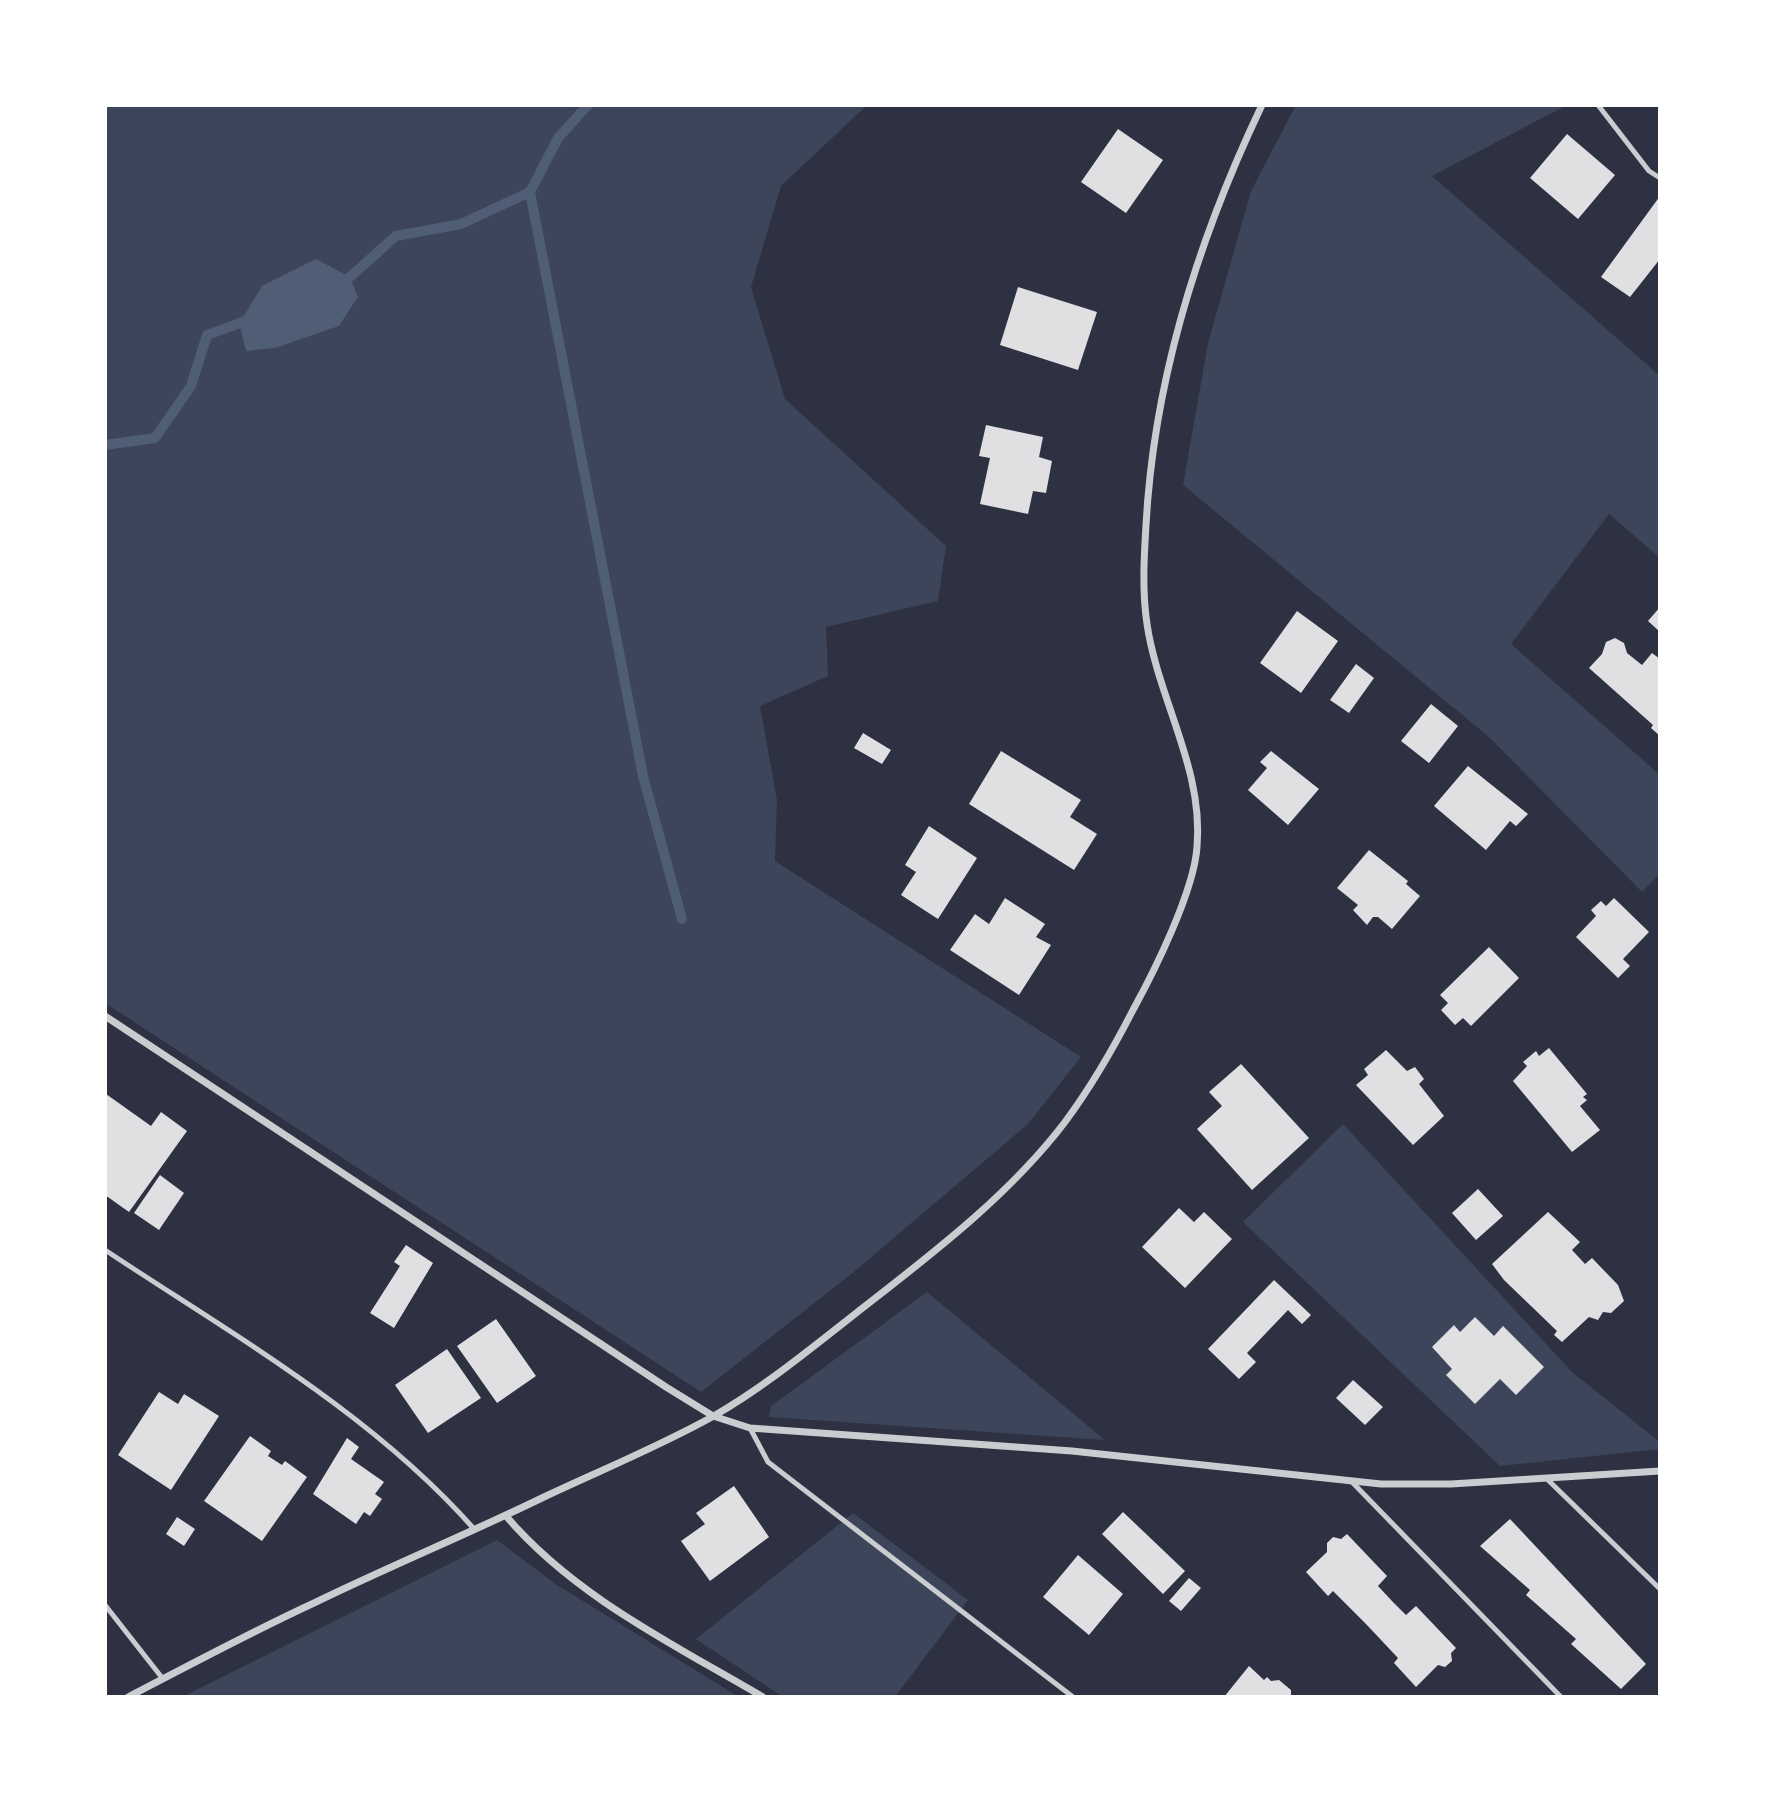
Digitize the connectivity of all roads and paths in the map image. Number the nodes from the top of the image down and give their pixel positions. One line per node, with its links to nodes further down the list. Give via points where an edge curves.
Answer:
1 (1262, 105): 6 (street, via 1222,191 1194,271 1160,403 1148,489 1143,574 1147,627 1196,790 1197,850 1180,908 1152,975 1108,1057 1039,1153 920,1264 796,1360)
2 (1598, 105): 3 (lane)
3 (1660, 178)
4 (105, 1016): 6 (street)
5 (105, 1250): 12 (lane, via 361,1421 445,1496)
6 (713, 1416): 7 (street); 11 (street)
7 (750, 1428): 10 (street, via 1072,1451); 18 (lane, via 768,1462)
8 (1660, 1471): 9 (street)
9 (1544, 1477): 10 (street, via 1451,1483); 13 (lane)
10 (1351, 1481): 19 (lane)
11 (506, 1516): 12 (street); 17 (street, via 566,1576)
12 (475, 1530): 15 (street, via 314,1603)
13 (1660, 1588)
14 (105, 1605): 15 (lane)
15 (163, 1679): 16 (street)
16 (128, 1697)
17 (763, 1697)
18 (1073, 1697)
19 (1562, 1697)

